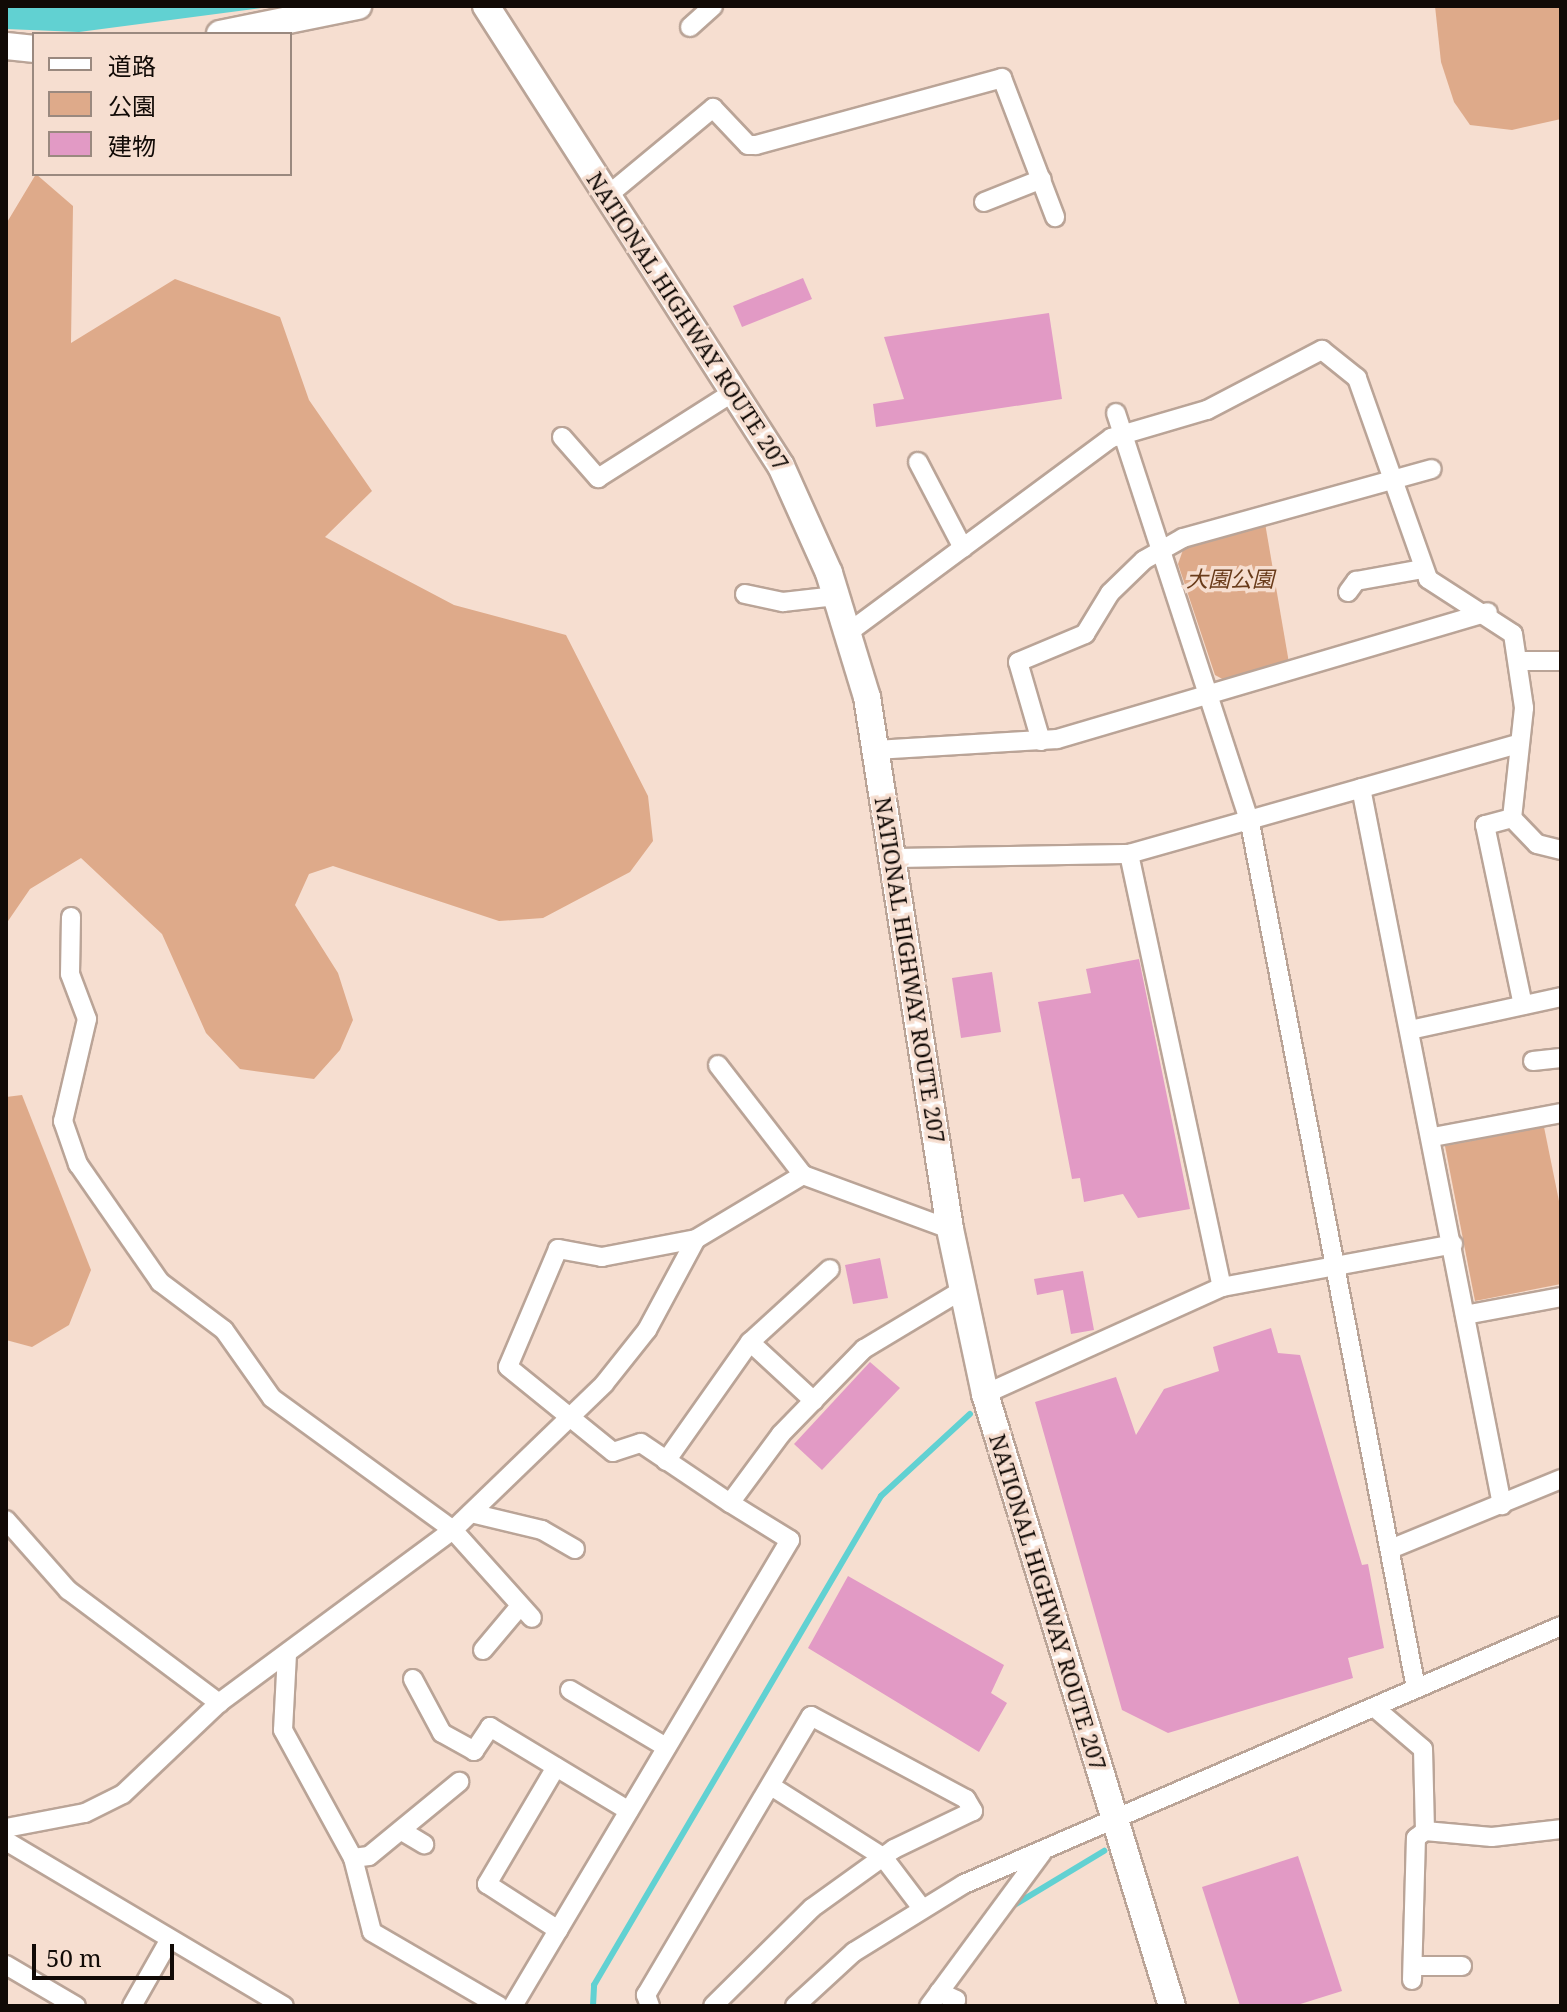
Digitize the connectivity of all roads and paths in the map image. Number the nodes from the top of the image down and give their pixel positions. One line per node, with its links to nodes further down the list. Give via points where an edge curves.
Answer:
1 (358, 6): 5 (highway)
2 (486, 6): 9 (highway, NATIONAL HIGHWAY ROUTE 207)
3 (713, 6): 4 (street)
4 (690, 27)
5 (230, 32)
6 (6, 46): 7 (highway)
7 (32, 49)
8 (1042, 179): 9 (street, via 1002,78 756,145 748,145 713,108); 10 (street); 11 (street)
9 (607, 196): 12 (highway, NATIONAL HIGHWAY ROUTE 207)
10 (984, 202)
11 (1055, 217)
12 (735, 391): 14 (street, via 598,478); 24 (highway, NATIONAL HIGHWAY ROUTE 207, via 781,466)
13 (1116, 413): 15 (street)
14 (562, 437)
15 (1124, 438): 18 (street, via 1207,410 1322,350 1357,378); 19 (street, via 1111,438); 20 (street)
16 (918, 462): 19 (street)
17 (1432, 469): 18 (street)
18 (1389, 480): 20 (street, via 1183,538); 21 (street)
19 (963, 548): 26 (street)
20 (1163, 550): 29 (street); 30 (street, via 1122,579 1085,634 1018,662)
21 (1422, 569): 22 (street, via 1356,581); 25 (street, via 1435,587)
22 (1348, 592)
23 (745, 594): 24 (street, via 783,602)
24 (836, 596): 26 (highway, NATIONAL HIGHWAY ROUTE 207)
25 (1488, 612): 27 (street, via 1508,625); 29 (street)
26 (849, 632): 32 (highway, NATIONAL HIGHWAY ROUTE 207)
27 (1523, 661): 28 (street, via 1537,656); 31 (street)
28 (1561, 661)
29 (1211, 697): 30 (street); 35 (street)
30 (1041, 741): 32 (street)
31 (1519, 744): 33 (street); 34 (street)
32 (876, 750): 38 (highway, NATIONAL HIGHWAY ROUTE 207)
33 (1361, 788): 35 (street); 42 (street)
34 (1512, 818): 36 (street, via 1537,844); 41 (street, via 1485,825)
35 (1250, 823): 37 (street); 52 (street)
36 (1561, 850)
37 (1129, 854): 38 (street); 54 (street)
38 (891, 858): 49 (highway, NATIONAL HIGHWAY ROUTE 207)
39 (71, 917): 68 (street, via 70,974 87,1019 63,1121 78,1164 160,1282 224,1330 272,1398)
40 (1561, 997): 41 (street)
41 (1523, 1005): 42 (street)
42 (1410, 1030): 47 (street)
43 (1561, 1058): 44 (street)
44 (1533, 1061)
45 (718, 1065): 48 (street)
46 (1561, 1113): 47 (street)
47 (1433, 1137): 51 (street)
48 (803, 1175): 49 (street); 50 (street)
49 (950, 1229): 55 (highway, NATIONAL HIGHWAY ROUTE 207)
50 (696, 1239): 61 (street, via 647,1330); 61 (street, via 602,1257 558,1249 508,1367)
51 (1453, 1244): 52 (street); 57 (street)
52 (1335, 1267): 54 (street); 69 (street)
53 (830, 1269): 58 (street)
54 (1222, 1287): 59 (street)
55 (962, 1290): 59 (highway, NATIONAL HIGHWAY ROUTE 207); 60 (street, via 864,1349)
56 (1561, 1297): 57 (street)
57 (1465, 1315): 65 (street)
58 (750, 1342): 60 (street); 62 (street)
59 (985, 1394): 84 (highway, NATIONAL HIGHWAY ROUTE 207)
60 (814, 1401): 64 (street)
61 (568, 1419): 62 (street, via 613,1452 641,1443); 66 (street)
62 (666, 1461): 64 (street)
63 (1561, 1479): 65 (street)
64 (730, 1503): 79 (street, via 790,1540)
65 (1502, 1505): 69 (street)
66 (471, 1513): 68 (street); 70 (street, via 542,1530)
67 (6, 1520): 77 (street, via 68,1590)
68 (453, 1530): 72 (street, via 526,1612); 73 (street)
69 (1393, 1548): 75 (street)
70 (575, 1549)
71 (1561, 1626): 75 (street)
72 (483, 1650)
73 (287, 1654): 77 (street); 93 (street, via 283,1730)
74 (413, 1679): 80 (street, via 442,1733 474,1751 490,1727)
75 (1416, 1688): 78 (street)
76 (570, 1690): 79 (street)
77 (219, 1703): 85 (street, via 123,1794 85,1813)
78 (1375, 1708): 84 (street); 88 (street, via 1423,1749)
79 (666, 1747): 83 (street)
80 (556, 1767): 83 (street); 95 (street, via 487,1884)
81 (459, 1782): 87 (street)
82 (771, 1786): 92 (street); 92 (street, via 811,1716 966,1799 973,1811); 106 (street, via 646,1995)
83 (629, 1811): 95 (street)
84 (1114, 1818): 91 (street); 108 (highway, NATIONAL HIGHWAY ROUTE 207)
85 (6, 1828)
86 (1561, 1829): 88 (street, via 1492,1837)
87 (402, 1831): 90 (street); 93 (street, via 369,1856)
88 (1425, 1831): 98 (street, via 1416,1838 1412,1973)
89 (6, 1841): 96 (street)
90 (424, 1844)
91 (1047, 1848): 94 (street); 100 (street)
92 (883, 1857): 94 (street); 107 (street, via 812,1908)
93 (353, 1858): 104 (street, via 372,1932)
94 (921, 1907): 99 (street)
95 (558, 1930): 105 (street)
96 (169, 1941): 102 (street); 103 (street)
97 (6, 1965): 101 (street)
98 (1462, 1966)
99 (807, 2001)
100 (940, 2001)
101 (76, 2006)
102 (132, 2006)
103 (284, 2006)
104 (499, 2006)
105 (513, 2006)
106 (650, 2006)
107 (713, 2006)
108 (1172, 2006)

